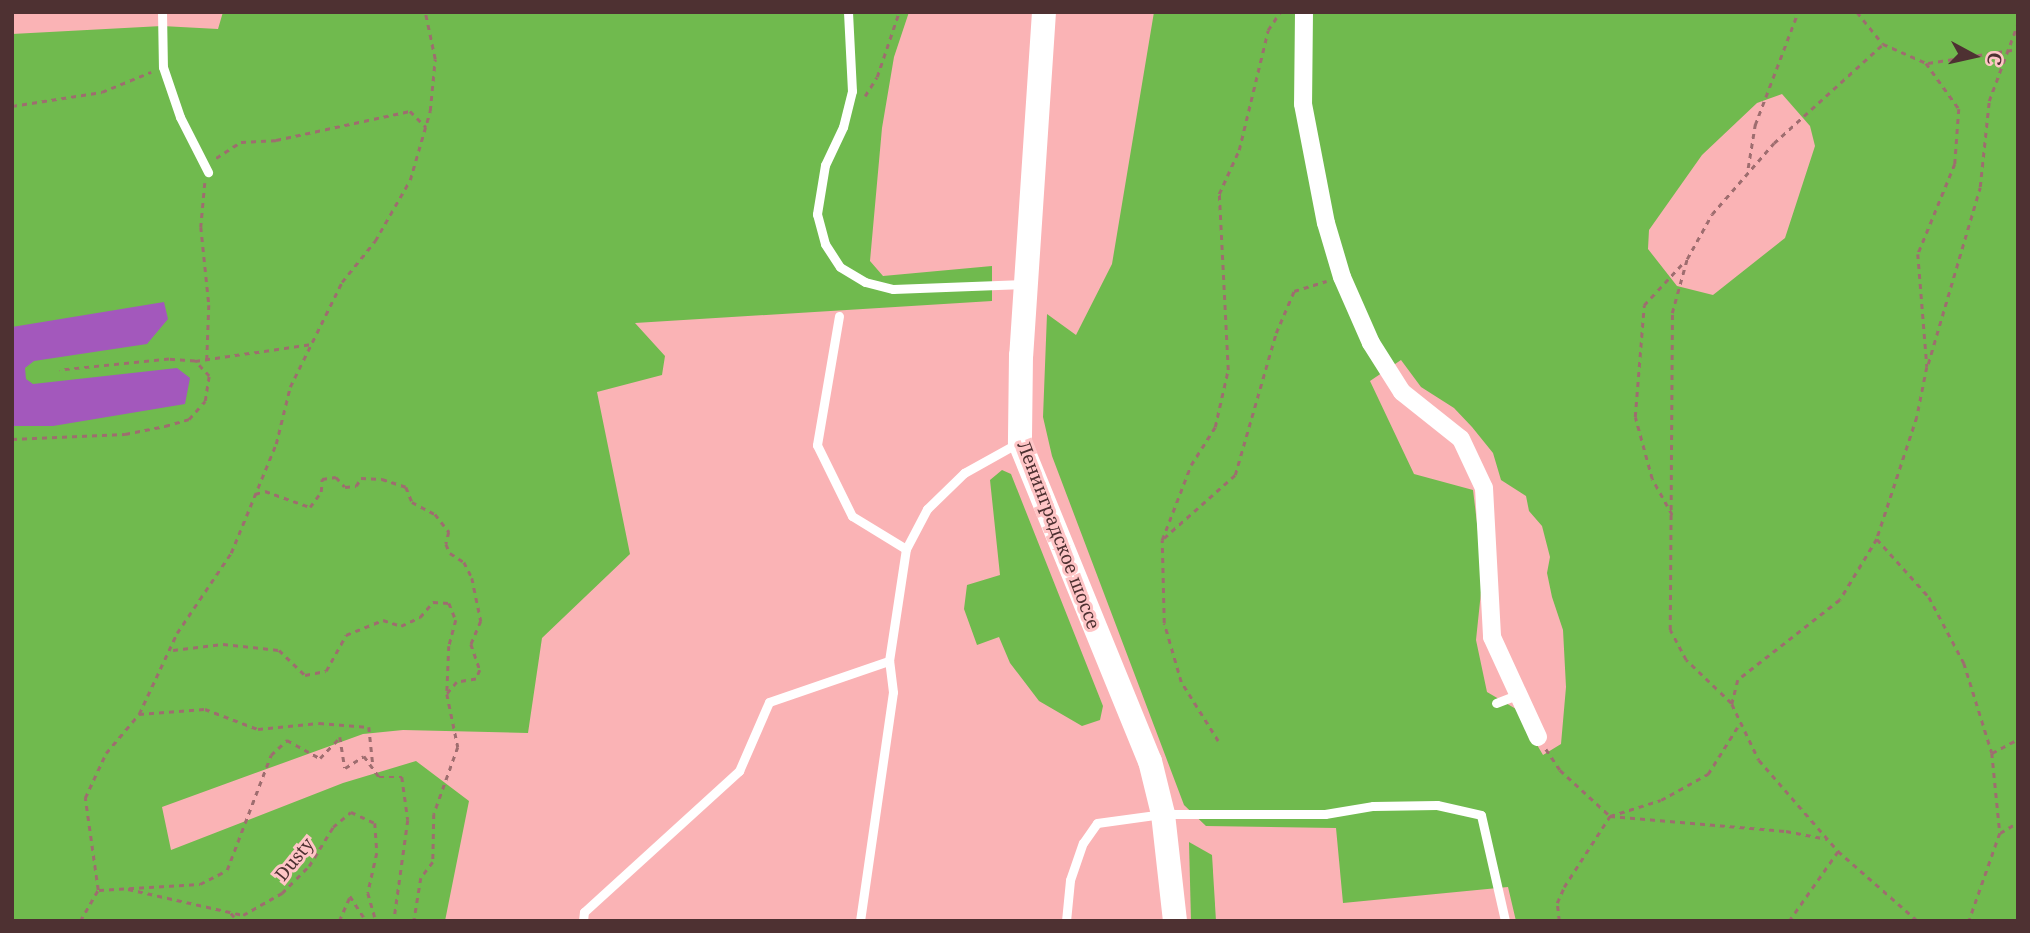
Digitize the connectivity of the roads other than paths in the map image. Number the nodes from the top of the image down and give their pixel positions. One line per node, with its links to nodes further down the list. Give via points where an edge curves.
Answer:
1 (162, 12): 5 (lane, via 163,67 180,117)
2 (848, 12): 6 (lane, via 852,91 843,127 825,165 817,214 825,244 840,267 865,282 893,289)
3 (1044, 12): 6 (main road, Ленинградское шоссе)
4 (1304, 12): 11 (street, via 1303,104 1326,223 1342,277 1371,343 1402,392 1461,439 1484,488 1492,637)
5 (208, 172)
6 (1027, 284): 8 (main road, Ленинградское шоссе)
7 (839, 316): 9 (lane, via 817,445 852,516)
8 (1020, 443): 9 (lane, via 964,473 927,509); 14 (main road, Ленинградское шоссе, via 1150,761)
9 (906, 549): 10 (lane)
10 (889, 661): 15 (lane, via 769,702 739,771 584,912); 16 (lane, via 893,692)
11 (1520, 693): 12 (lane); 13 (street)
12 (1496, 703)
13 (1538, 737)
14 (1163, 814): 17 (lane, via 1097,823 1083,843 1070,880); 18 (main road, Ленинградское шоссе); 19 (lane, via 1325,814 1373,806 1468,808 1481,815)
15 (583, 921)
16 (860, 921)
17 (1066, 921)
18 (1175, 921)
19 (1505, 921)

